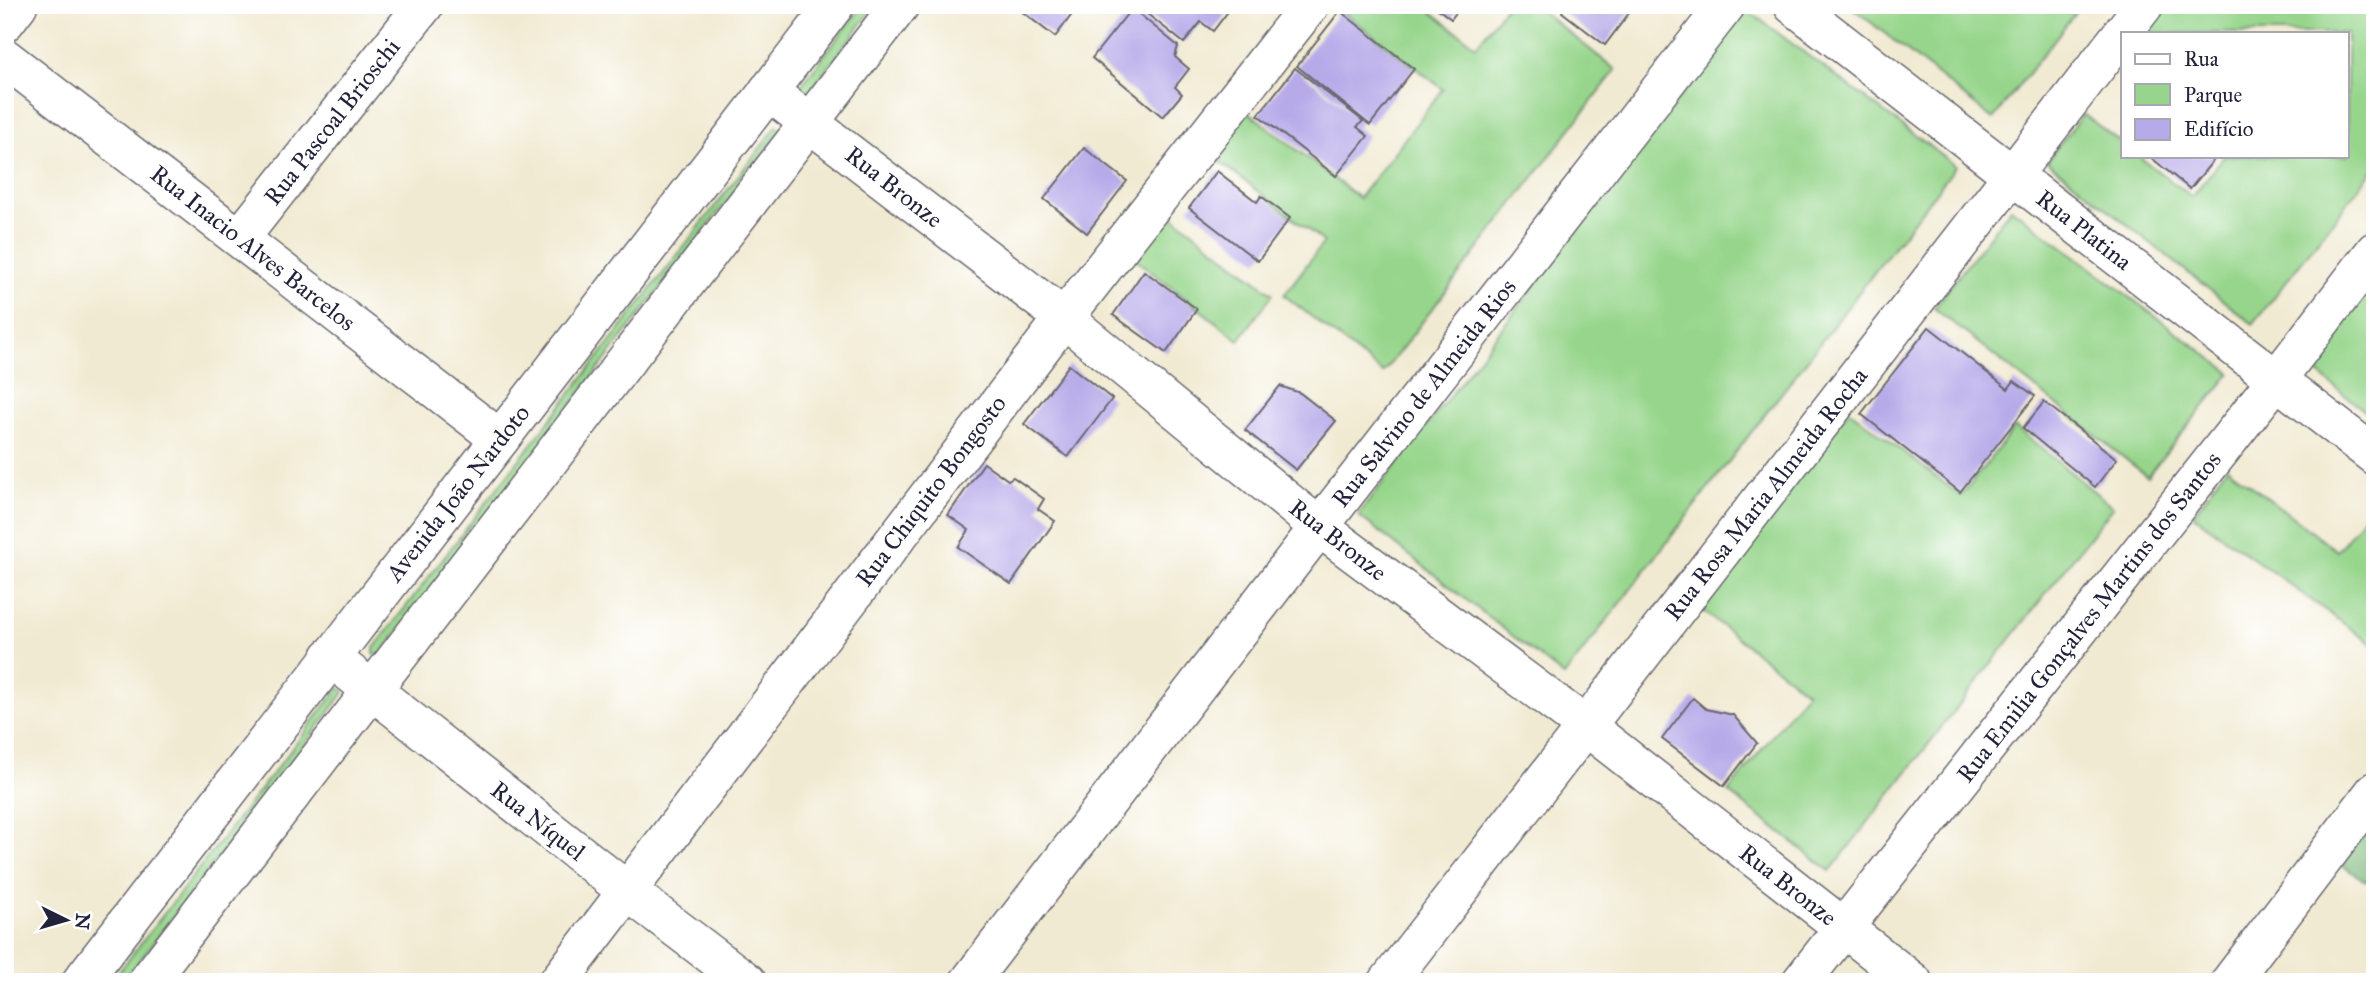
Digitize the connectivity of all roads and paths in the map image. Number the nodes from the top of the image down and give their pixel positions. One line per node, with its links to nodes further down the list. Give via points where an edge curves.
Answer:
1 (18, 5): 9 (street)
2 (424, 5): 16 (street, Rua Pascoal Brioschi)
3 (835, 5): 13 (street, Avenida João Nardoto)
4 (900, 5): 14 (street)
5 (1310, 5): 18 (street, Rua Chiquito Bongosto)
6 (1726, 5): 22 (street, Rua Salvino de Almeida Rios)
7 (1793, 5): 15 (street, Rua Platina)
8 (2144, 5): 10 (street, Rua Rosa Maria Almeida Rocha)
9 (5, 22)
10 (2123, 32)
11 (2121, 35): 15 (street, Rua Rosa Maria Almeida Rocha)
12 (5, 58): 16 (street, Rua Inacio Alves Barcelos)
13 (768, 91): 14 (street, Rua Bronze); 20 (street, Avenida João Nardoto)
14 (810, 122): 18 (street, Rua Bronze); 24 (street)
15 (2013, 174): 19 (street, Rua Platina); 25 (street, Rua Rosa Maria Almeida Rocha)
16 (240, 238): 20 (street, Rua Inacio Alves Barcelos)
17 (2375, 251): 19 (street, Rua Emilia Gonçalves Martins dos Santos)
18 (1064, 318): 22 (street, Rua Bronze); 27 (street, Rua Chiquito Bongosto)
19 (2276, 380): 21 (street, Rua Platina); 28 (street, Rua Emilia Gonçalves Martins dos Santos)
20 (500, 439): 23 (street, Avenida João Nardoto)
21 (2375, 456)
22 (1319, 527): 25 (street, Rua Bronze); 33 (street, Rua Salvino de Almeida Rios)
23 (330, 657): 24 (street, Rua Níquel); 29 (street, Avenida João Nardoto)
24 (372, 690): 27 (street, Rua Níquel); 30 (street)
25 (1587, 727): 28 (street, Rua Bronze); 34 (street, Rua Rosa Maria Almeida Rocha)
26 (2375, 790): 37 (street)
27 (627, 891): 31 (street, Rua Chiquito Bongosto); 32 (street, Rua Níquel)
28 (1843, 928): 35 (street, Rua Emilia Gonçalves Martins dos Santos); 36 (street, Rua Bronze)
29 (81, 982)
30 (147, 982)
31 (558, 982)
32 (747, 982)
33 (969, 982)
34 (1388, 982)
35 (1801, 982)
36 (1913, 982)
37 (2230, 982)

